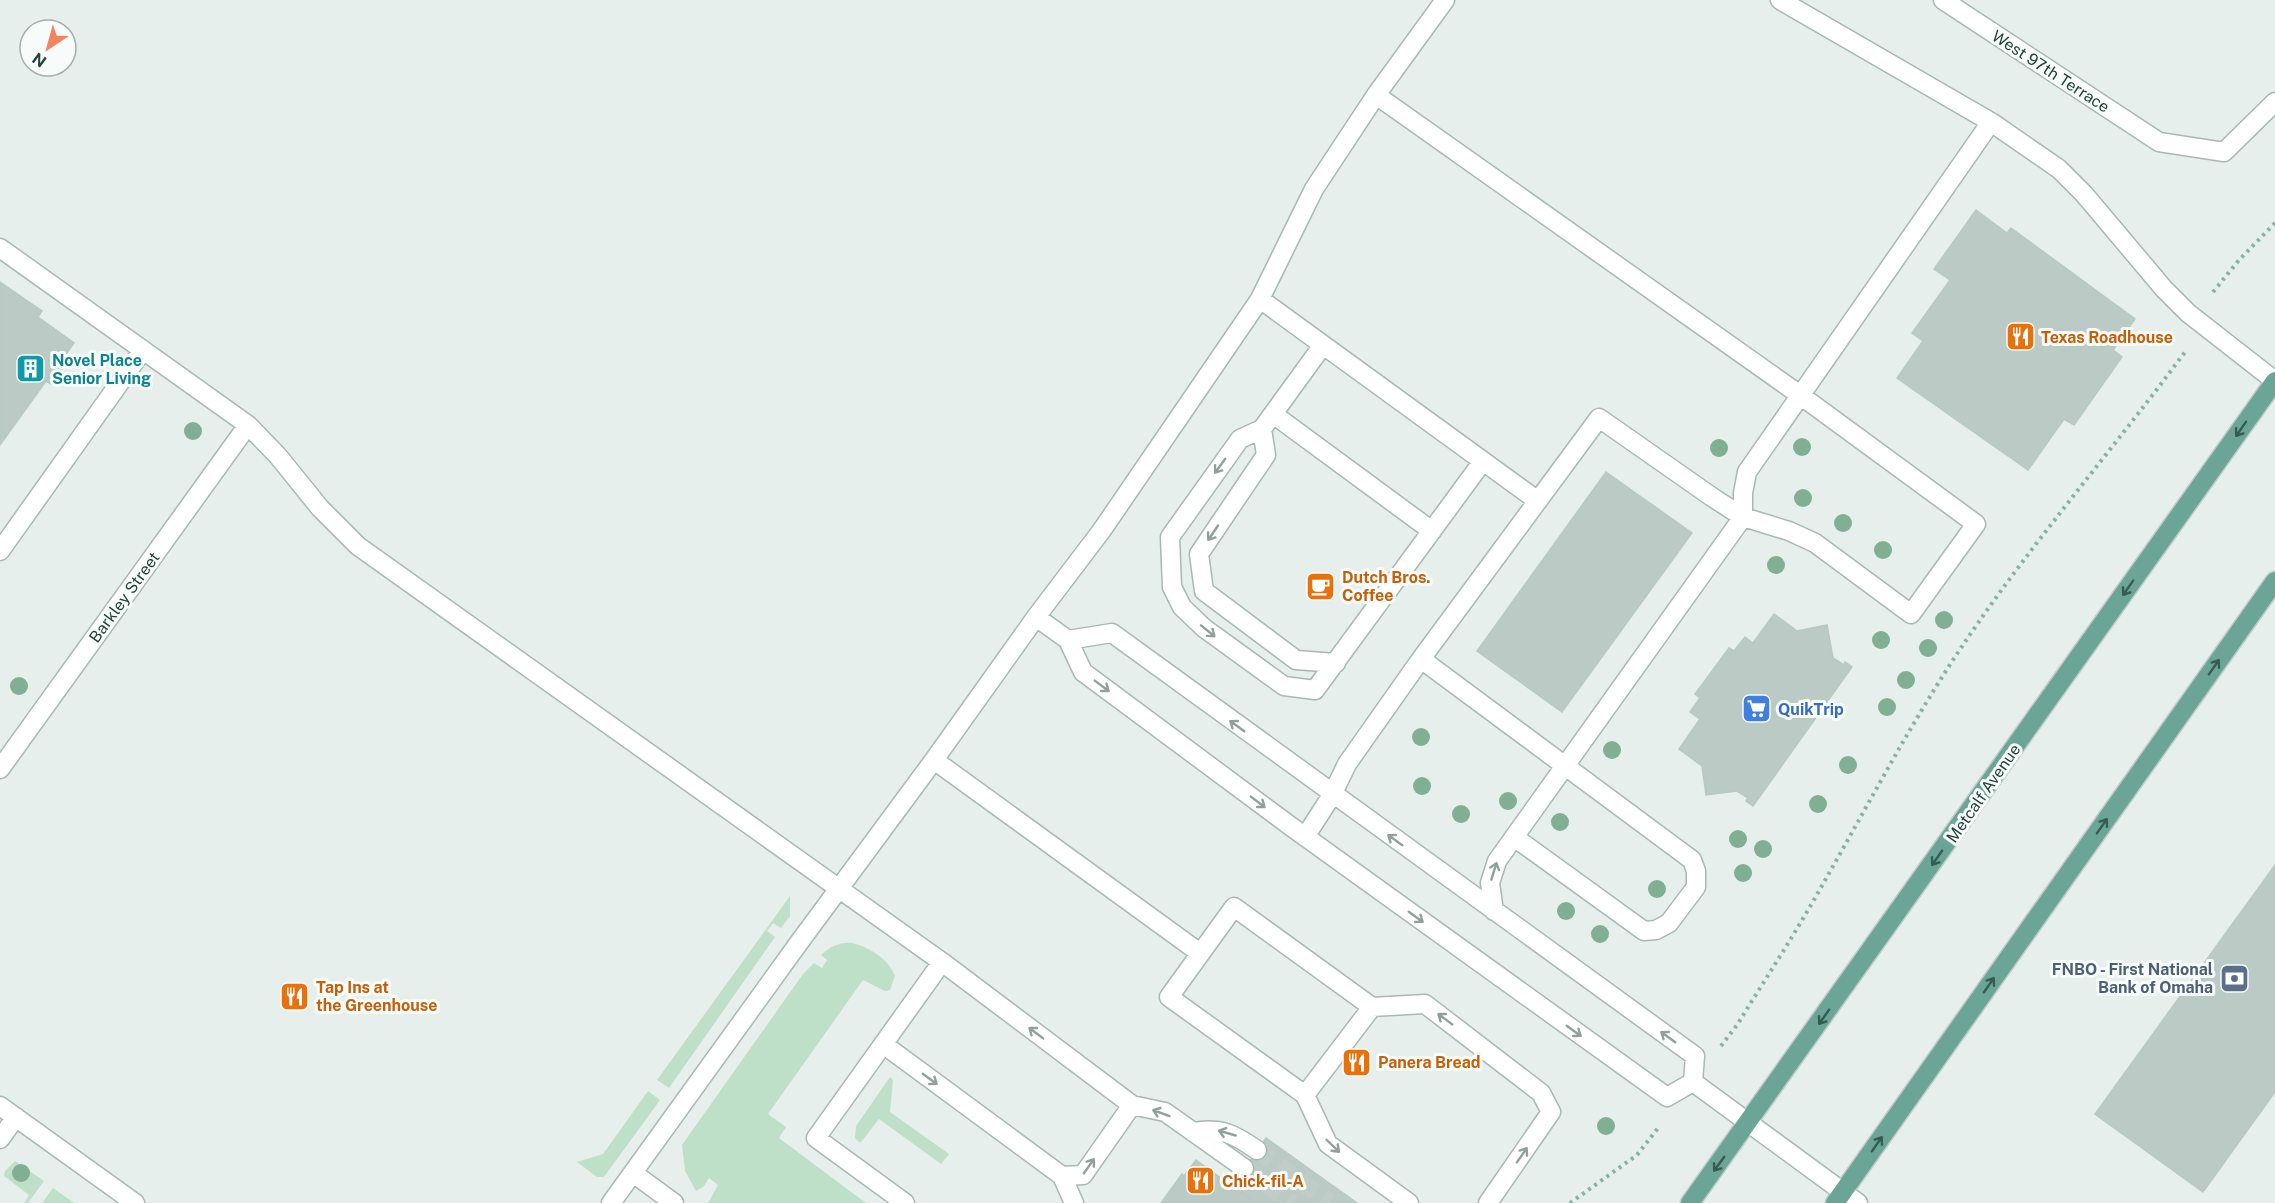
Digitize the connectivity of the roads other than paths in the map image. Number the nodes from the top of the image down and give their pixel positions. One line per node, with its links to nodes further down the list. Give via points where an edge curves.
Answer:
1 (1445, 0): 4 (street)
2 (1780, 0): 6 (street)
3 (1943, 0): 5 (street, West 97th Terrace, via 2159,142 2224,152)
4 (1376, 95): 8 (street, via 1314,189); 12 (street)
5 (2275, 102)
6 (1991, 122): 11 (street, via 2059,169 2180,305); 12 (street)
7 (0, 248): 10 (street)
8 (1260, 299): 9 (street); 21 (street, via 1102,530)
9 (1323, 345): 13 (street); 15 (street)
10 (143, 350): 14 (street); 19 (street)
11 (2275, 381): 42 (main road, Metcalf Avenue, one-way to 42)
12 (1800, 395): 17 (street, via 1747,472); 17 (street, via 1976,524 1911,614 1815,543)
13 (1267, 421): 18 (street); 24 (street, one-way to 24, via 1266,455 1198,554 1204,591 1296,660); 24 (street, one-way to 24, via 1240,439 1170,537 1172,587 1182,607 1204,628 1284,686 1315,690)
14 (248, 425): 27 (street, Barkley Street); 31 (street, via 358,546)
15 (1483, 461): 16 (street); 18 (street)
16 (1538, 501): 17 (street, via 1599,418); 23 (street)
17 (1743, 517): 26 (street)
18 (1432, 531): 24 (street)
19 (0, 551)
20 (2275, 581): 49 (main road, one-way to 20)
21 (1036, 617): 22 (street); 25 (street)
22 (1068, 640): 28 (street, one-way to 22, via 1112,633); 29 (street, one-way to 29, via 1083,672)
23 (1421, 659): 26 (street); 28 (street, via 1347,764)
24 (1336, 663)
25 (934, 760): 31 (street); 33 (street)
26 (1566, 765): 30 (street); 30 (street, via 1692,860 1696,887 1669,923 1644,931)
27 (0, 769)
28 (1332, 795): 29 (street); 32 (street, one-way to 28)
29 (1305, 837): 37 (street, one-way to 37, via 1666,1097)
30 (1515, 837): 32 (street, one-way to 30, via 1490,883 1497,861)
31 (839, 890): 34 (street); 47 (street)
32 (1494, 911): 37 (street, one-way to 32, via 1695,1056)
33 (1200, 953): 35 (street, via 1234,907); 38 (street, via 1169,997)
34 (942, 962): 36 (street); 39 (street, one-way to 34)
35 (1372, 1007): 38 (street); 57 (street, one-way to 35, via 1551,1112 1541,1093 1425,1004)
36 (883, 1044): 48 (street, one-way to 48); 53 (street, via 816,1138)
37 (1693, 1082): 42 (street)
38 (1305, 1095): 56 (street, one-way to 56, via 1328,1144)
39 (1132, 1105): 43 (street, one-way to 39, via 1165,1112); 48 (street, one-way to 39, via 1083,1175)
40 (0, 1106): 41 (street)
41 (16, 1117): 44 (street); 50 (street)
42 (1748, 1124): 49 (street); 58 (main road, Metcalf Avenue, one-way to 58)
43 (1192, 1132): 45 (street, one-way to 43, via 1223,1131); 46 (street)
44 (0, 1139)
45 (1257, 1150)
46 (1244, 1168)
47 (633, 1173): 51 (street); 52 (street)
48 (1062, 1176): 54 (street); 55 (street)
49 (1845, 1199)
50 (123, 1200)
51 (611, 1203)
52 (674, 1203)
53 (905, 1203)
54 (1058, 1203)
55 (1074, 1203)
56 (1409, 1203)
57 (1488, 1203)
58 (1690, 1203)

